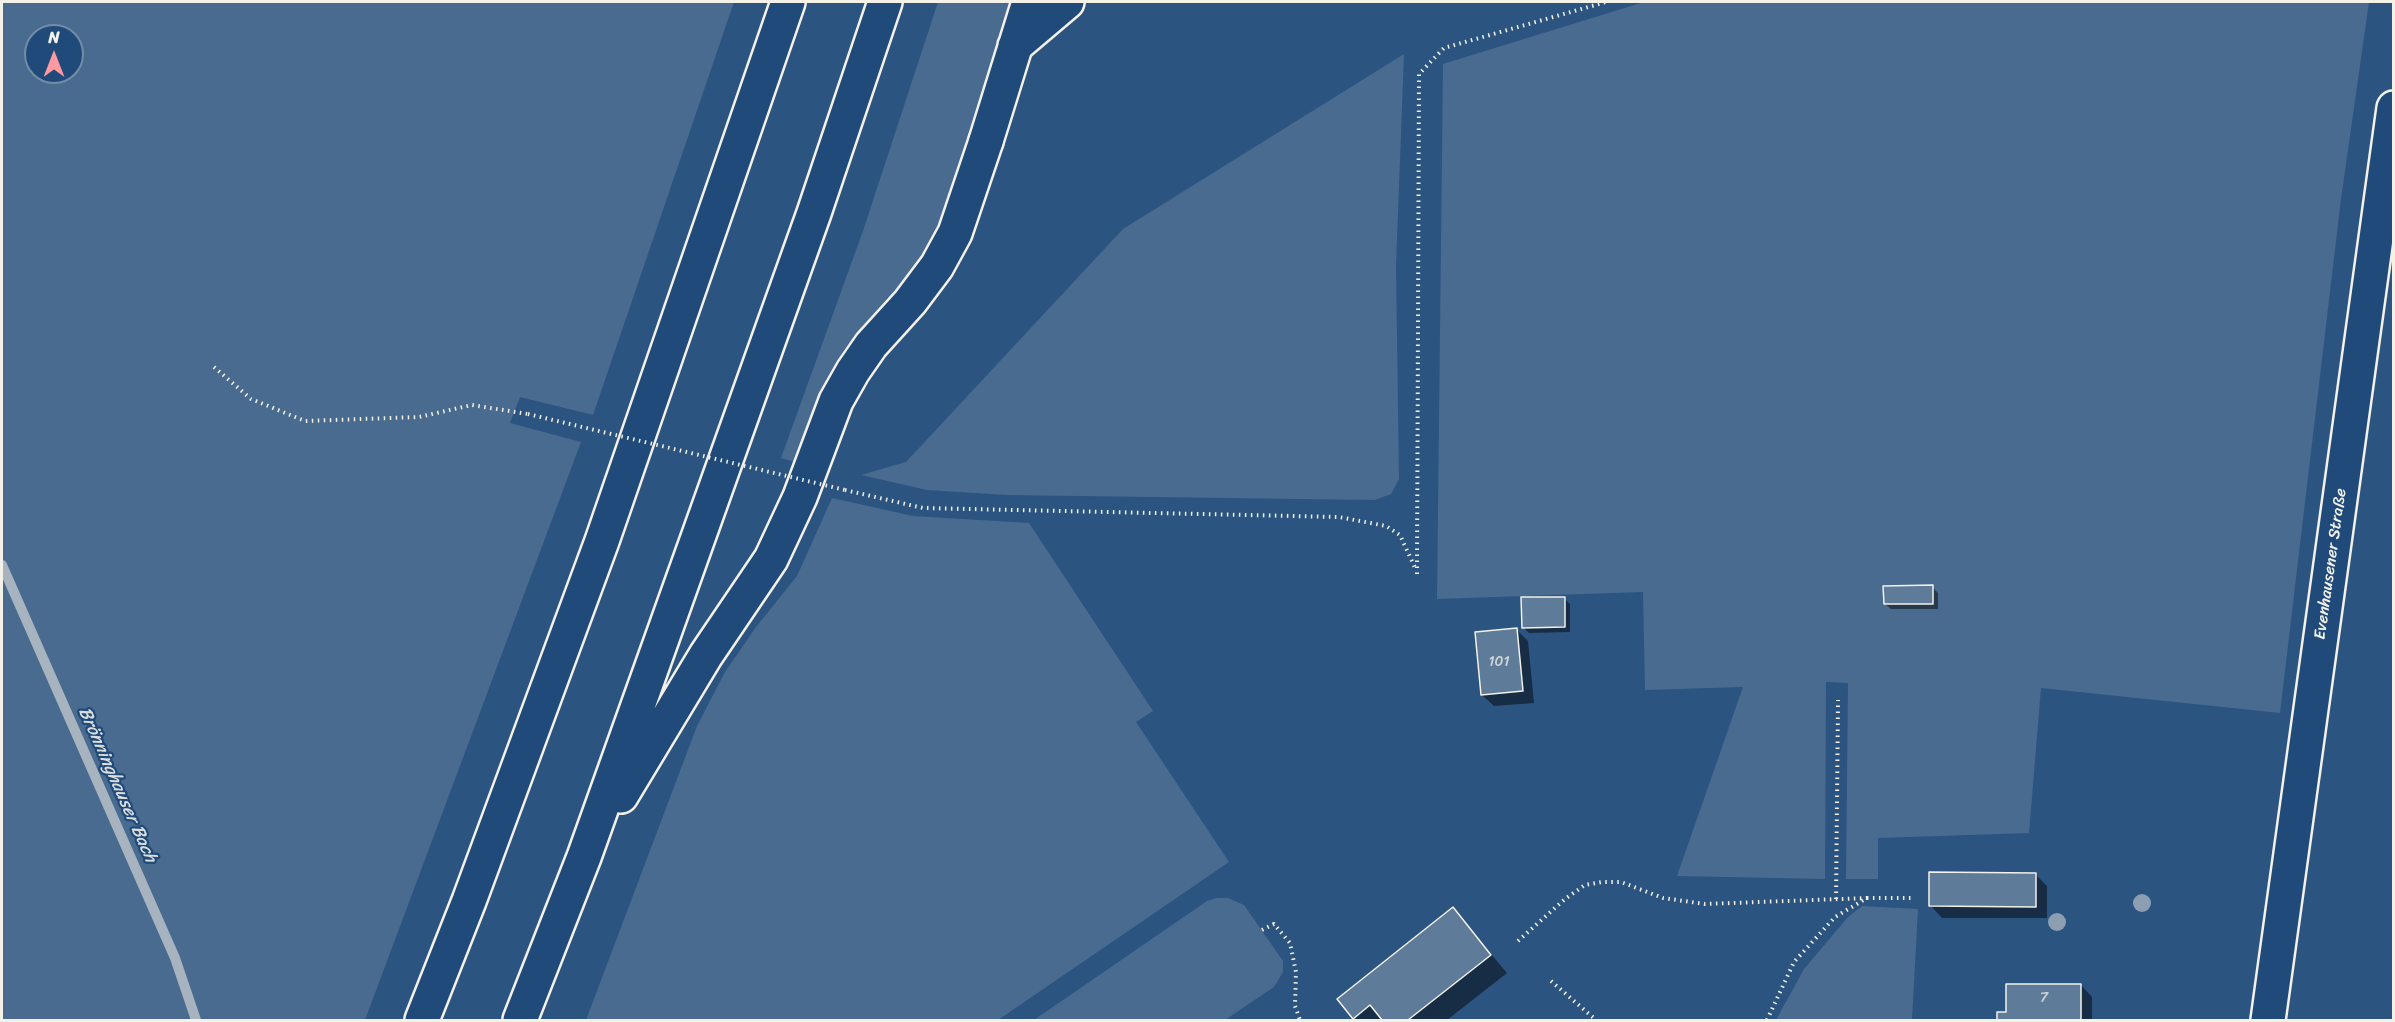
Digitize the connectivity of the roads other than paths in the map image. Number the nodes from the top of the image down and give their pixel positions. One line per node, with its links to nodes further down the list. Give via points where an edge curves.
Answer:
1 (788, 2): 8 (main road, via 602,541)
2 (885, 2): 7 (main road, via 814,213)
3 (1029, 2): 5 (main road)
4 (1067, 2): 5 (main road)
5 (1016, 46): 7 (main road, via 955,233 937,266 871,345 836,401 800,497 771,559 706,655)
6 (2394, 108): 10 (main road, Evenhausener Straße)
7 (584, 857): 9 (main road)
8 (422, 1020)
9 (520, 1020)
10 (2268, 1020)

